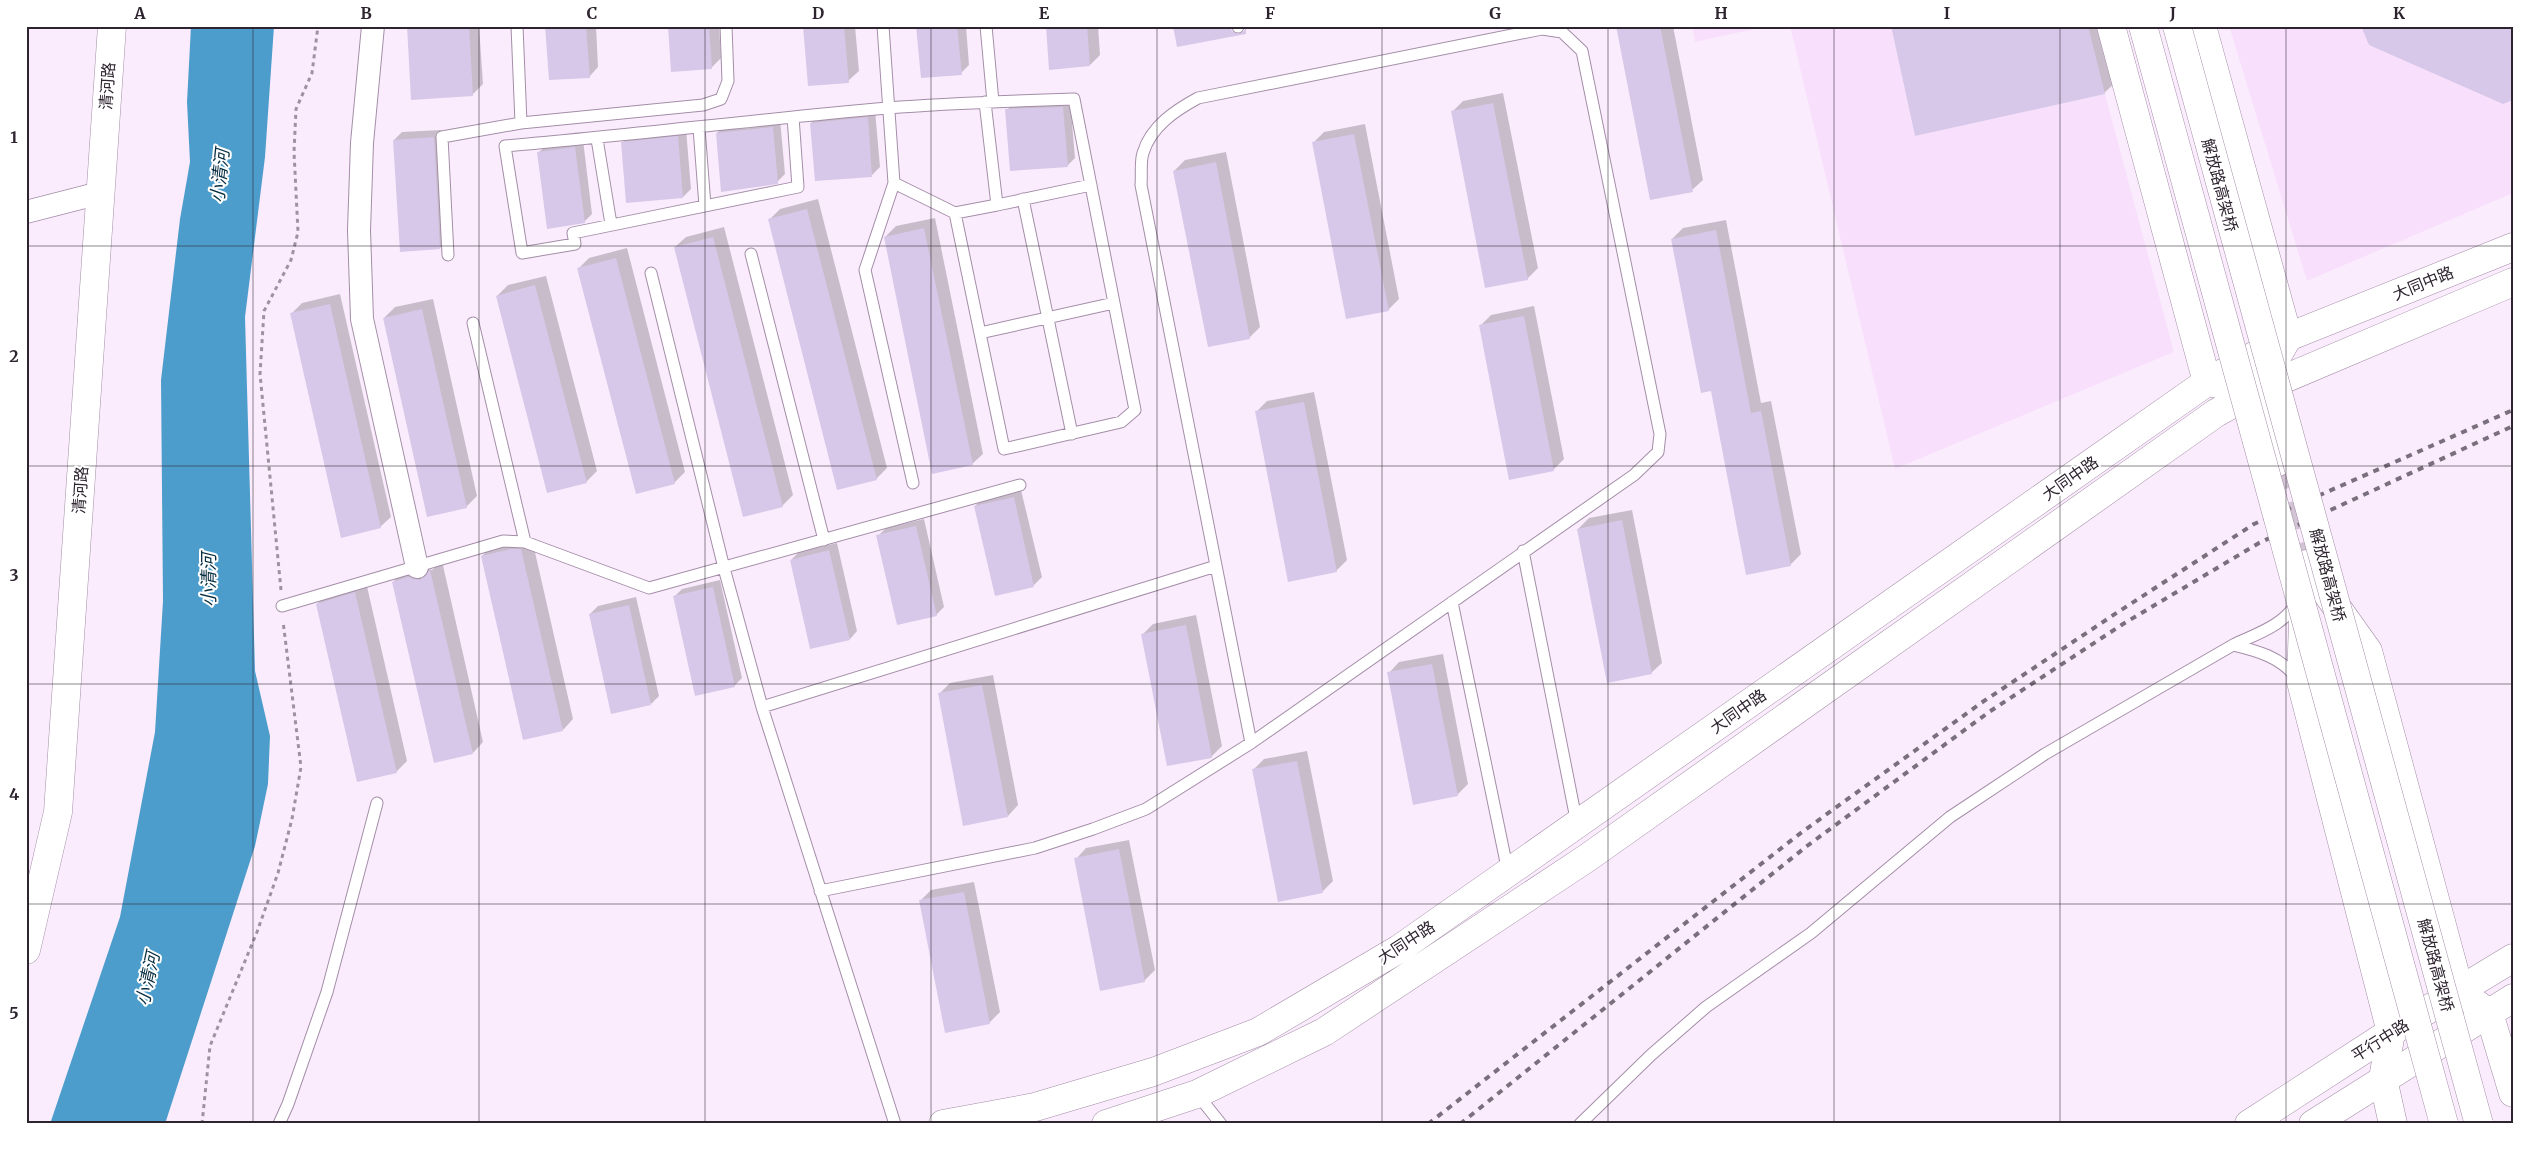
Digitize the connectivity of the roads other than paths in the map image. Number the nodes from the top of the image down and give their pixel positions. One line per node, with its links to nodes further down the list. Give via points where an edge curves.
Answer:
1 (112, 26): 19 (main road, 清河路)
2 (373, 26): 45 (street, via 361,153 362,319)
3 (517, 26): 14 (lane)
4 (726, 26): 14 (lane, via 728,81 721,99 703,105)
5 (883, 26): 12 (lane)
6 (986, 26): 11 (lane)
7 (2111, 26): 36 (main road)
8 (2143, 26): 77 (main road, 解放路高架桥, bridge)
9 (2177, 26): 78 (main road, 解放路高架桥, bridge)
10 (2202, 26): 35 (main road)
11 (989, 102): 12 (lane); 18 (lane, via 1074,99); 21 (lane)
12 (889, 108): 13 (lane); 17 (lane)
13 (793, 117): 15 (lane); 22 (lane, via 798,187)
14 (521, 124): 28 (lane, via 442,137)
15 (699, 128): 16 (lane); 22 (lane)
16 (597, 138): 25 (lane); 25 (lane, via 505,146 522,253 575,244 573,233)
17 (894, 183): 24 (lane); 40 (lane, via 865,270)
18 (1091, 185): 20 (lane); 31 (lane)
19 (100, 193): 23 (street); 59 (main road, 清河路, via 58,812)
20 (1023, 199): 21 (lane); 32 (lane)
21 (997, 205): 24 (lane)
22 (705, 206): 25 (lane)
23 (26, 212)
24 (955, 212): 34 (lane)
25 (611, 224)
26 (2513, 247): 35 (main road, 大同中路)
27 (751, 254): 42 (lane)
28 (448, 255)
29 (651, 273): 47 (lane)
30 (2513, 282): 37 (main road, 大同中路)
31 (1114, 303): 32 (lane); 38 (lane, via 1135,410 1121,422)
32 (1046, 319): 34 (lane); 38 (lane)
33 (473, 323): 43 (lane)
34 (980, 333): 38 (lane, via 1004,449)
35 (2288, 337): 36 (main road, 大同中路); 37 (main road)
36 (2207, 382): 37 (main road); 56 (main road, 大同中路)
37 (2258, 390): 39 (main road); 67 (main road, 大同中路, via 2216,413 1587,858 1349,1016 1324,1032)
38 (1072, 434)
39 (2278, 462)
40 (913, 483)
41 (1020, 485): 42 (lane)
42 (824, 540): 47 (lane)
43 (525, 542): 45 (lane, via 503,541); 47 (lane, via 649,588)
44 (1523, 551): 46 (lane, via 1634,475 1658,452 1660,434 1582,51 1562,32 1542,29 1198,98 1174,111 1158,127 1143,152 1141,185); 49 (lane); 56 (lane)
45 (416, 566): 50 (lane)
46 (1216, 566): 53 (lane); 54 (lane)
47 (724, 568): 53 (lane)
48 (2305, 585): 51 (lane, via 2294,607 2281,620); 52 (main road); 61 (main road, via 2306,564 2368,651)
49 (1452, 602): 54 (lane); 57 (lane)
50 (282, 606)
51 (2233, 645): 52 (lane, via 2258,651 2286,665); 73 (lane, via 2045,754 1950,817 1811,933 1706,1007)
52 (2301, 682): 64 (main road)
53 (762, 707): 58 (lane)
54 (1251, 743): 58 (lane, via 1146,808 1093,829 1035,848)
55 (377, 803): 68 (lane, via 327,992)
56 (1577, 824): 57 (main road, 大同中路)
57 (1508, 873): 70 (main road, 大同中路, via 1399,949 1258,1032 1153,1072 1036,1107)
58 (820, 891): 69 (lane)
59 (26, 950)
60 (2513, 958): 61 (main road, 平行中路)
61 (2460, 992): 63 (main road); 64 (main road, 平行中路)
62 (2513, 998): 63 (main road)
63 (2489, 1013): 65 (main road); 66 (main road)
64 (2390, 1032): 65 (main road); 74 (main road, 平行中路)
65 (2382, 1079): 75 (main road); 76 (main road)
66 (2513, 1093)
67 (1196, 1094): 71 (main road, 大同中路); 72 (lane)
68 (279, 1124)
69 (894, 1124)
70 (943, 1124)
71 (1106, 1124)
72 (1221, 1124)
73 (1580, 1124)
74 (2249, 1124)
75 (2313, 1124)
76 (2393, 1124)
77 (2444, 1124)
78 (2479, 1124)

